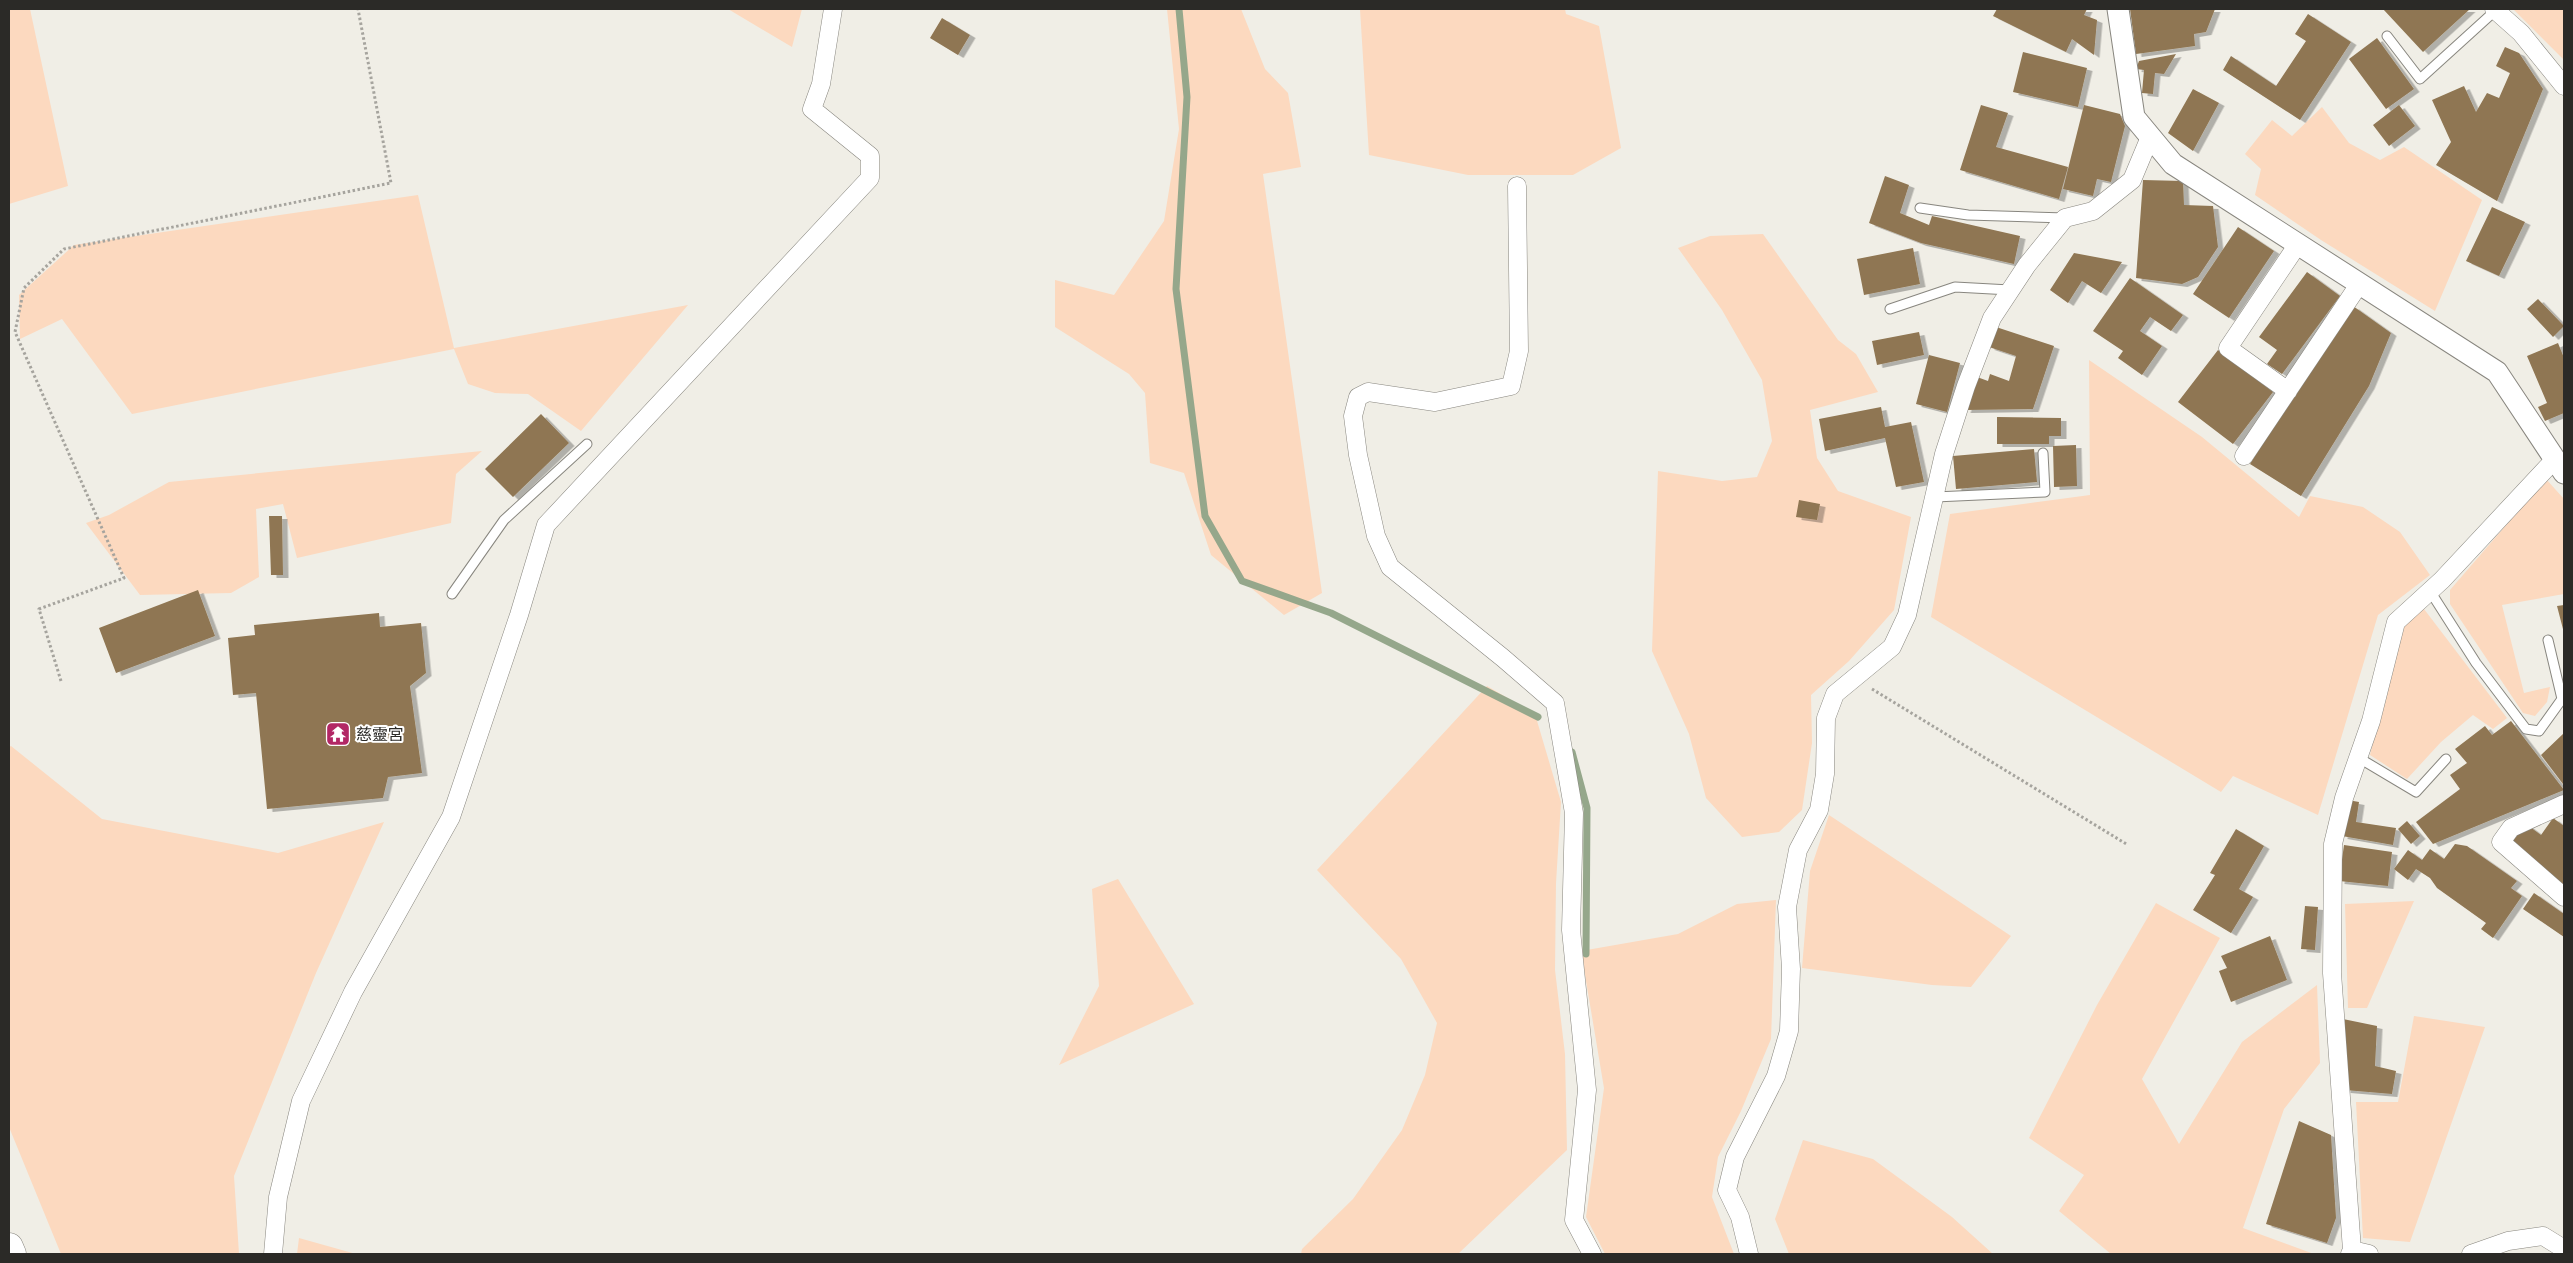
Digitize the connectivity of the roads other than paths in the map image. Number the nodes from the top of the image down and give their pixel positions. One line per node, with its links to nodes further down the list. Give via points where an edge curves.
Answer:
1 (833, 9): 31 (street, via 821,84 812,109 870,156 870,178 546,525 451,817 353,992 301,1101 278,1198)
2 (2118, 9): 6 (street, via 2134,117)
3 (2495, 9): 4 (lane, via 2420,79); 5 (street, via 2521,33)
4 (2387, 36)
5 (2564, 86)
6 (2150, 137): 9 (street, via 2132,180 2093,211); 10 (street, via 2173,164)
7 (1517, 186): 32 (street, via 1519,351 1511,386 1434,402 1368,392 1358,397 1353,416 1376,536 1390,567 1504,658 1554,703 1574,813 1571,930 1587,1090 1574,1220)
8 (1920, 208): 9 (lane, via 1968,215)
9 (2065, 218): 12 (street)
10 (2298, 244): 11 (street); 14 (street, via 2228,348)
11 (2360, 283): 14 (street); 18 (street, via 2497,372)
12 (2010, 290): 13 (lane, via 1954,287); 19 (street, via 1992,318 1966,386 1944,454)
13 (1890, 309)
14 (2288, 391): 17 (street)
15 (587, 444): 21 (lane, via 504,520)
16 (2043, 453): 19 (lane, via 2045,492)
17 (2244, 456)
18 (2560, 466): 20 (street)
19 (1935, 496): 33 (street, via 1907,616 1892,647 1835,694 1826,718 1825,774 1819,810 1798,850 1786,907 1792,970 1789,1031 1776,1076 1735,1157 1727,1190 1740,1217)
20 (2430, 591): 22 (lane, via 2476,663 2526,729 2538,731 2562,699); 23 (street, via 2396,622)
21 (452, 594)
22 (2548, 640)
23 (2359, 758): 24 (lane, via 2416,792); 29 (street, via 2344,798 2333,844 2332,973)
24 (2446, 759)
25 (2564, 804): 26 (street, via 2511,828 2502,842)
26 (2564, 897)
27 (9, 1247): 30 (main road)
28 (2564, 1249): 35 (street, via 2544,1236 2508,1241)
29 (2351, 1252): 34 (street)
30 (12, 1254)
31 (273, 1254)
32 (1592, 1254)
33 (1749, 1254)
34 (2369, 1254)
35 (2471, 1254)

